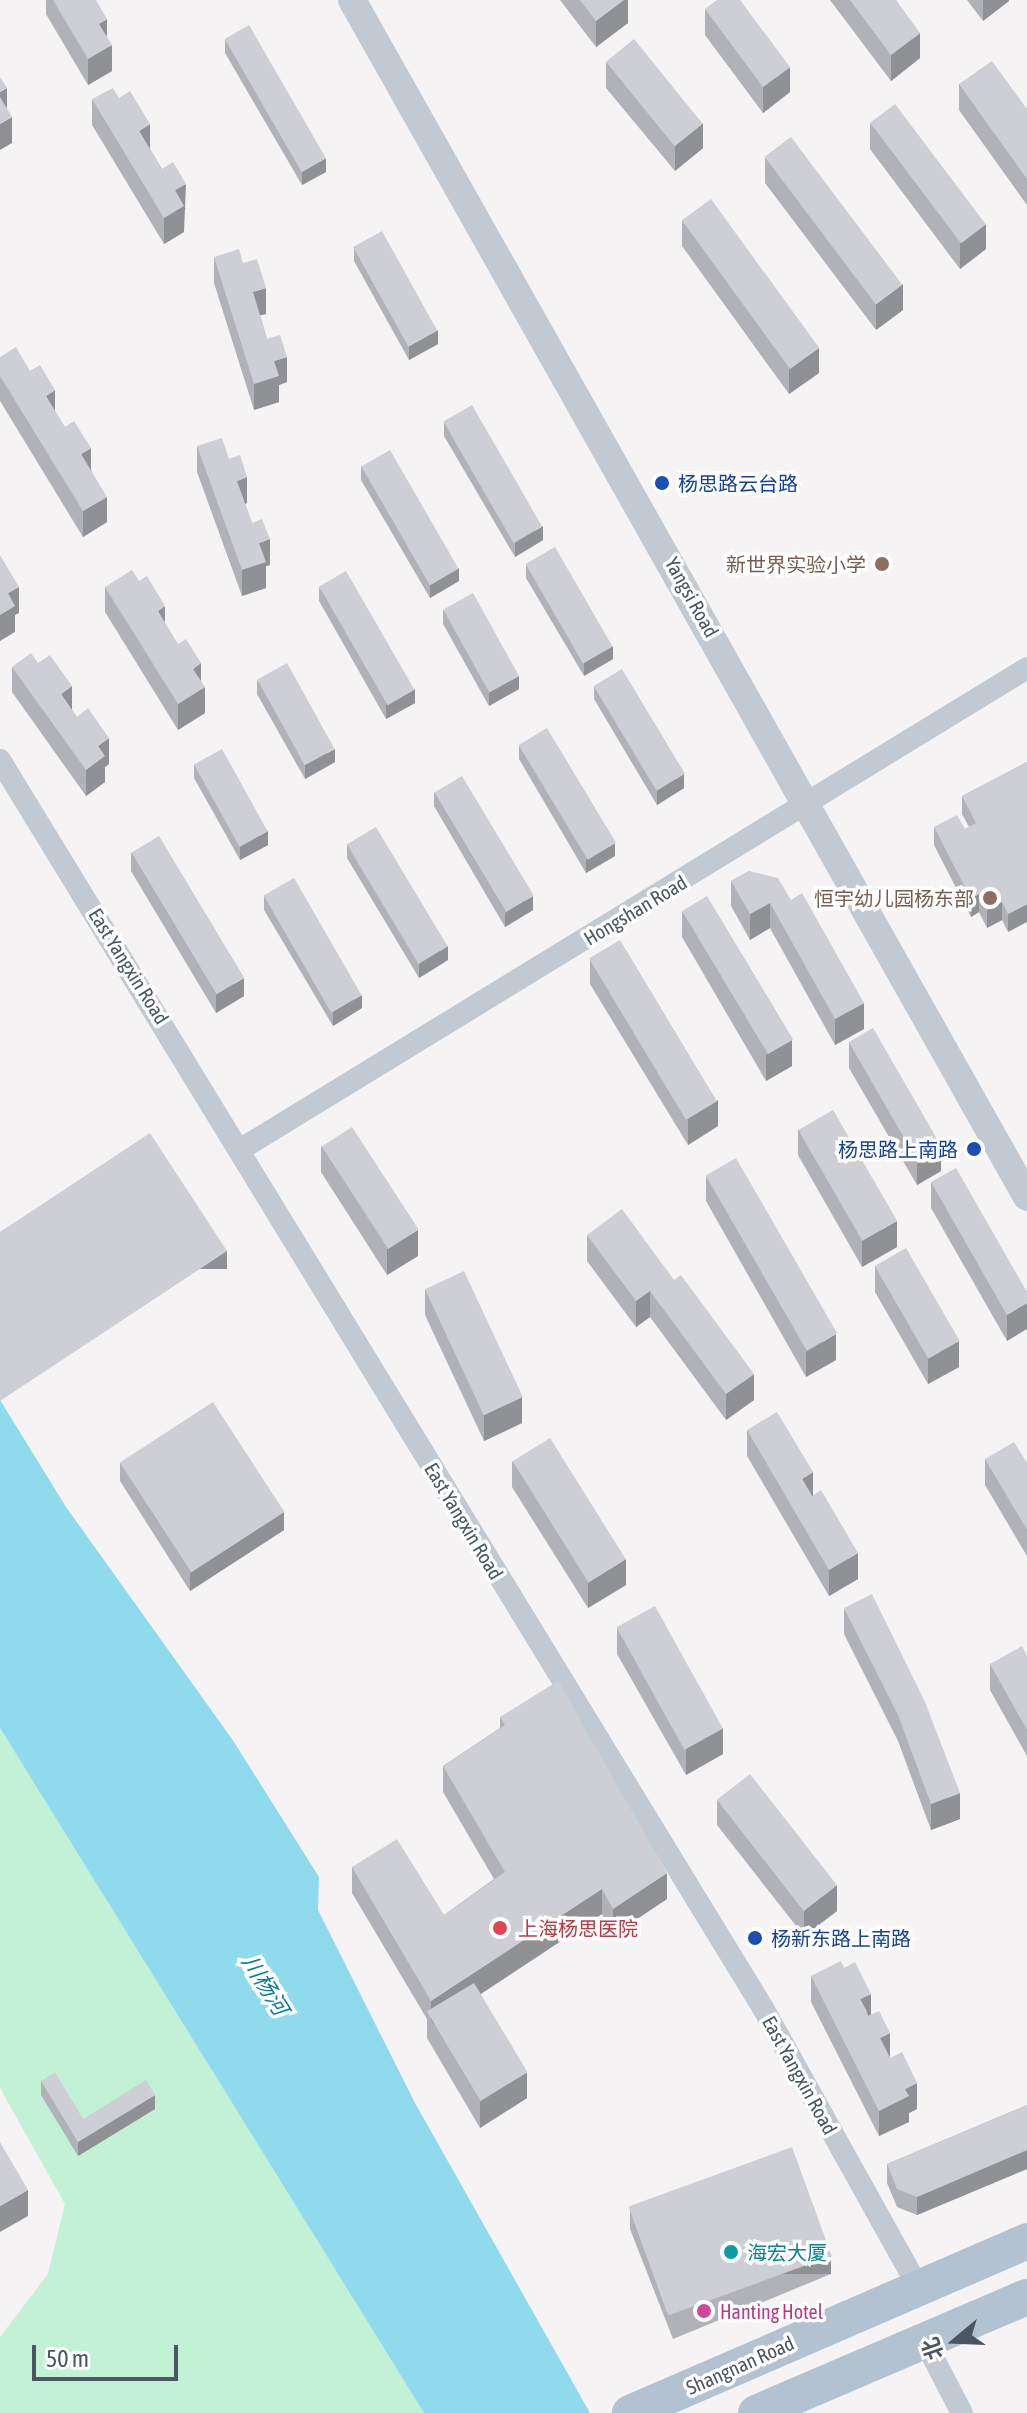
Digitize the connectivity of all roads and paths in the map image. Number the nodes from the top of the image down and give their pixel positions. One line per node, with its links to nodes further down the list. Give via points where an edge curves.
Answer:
1 (352, 0): 4 (street, Yangsi Road)
2 (1027, 668): 4 (street, Hongshan Road)
3 (0, 760): 5 (street, East Yangxin Road)
4 (808, 806): 5 (street, Hongshan Road); 6 (street, Yangsi Road)
5 (241, 1149): 8 (street, East Yangxin Road, via 763,2008)
6 (1027, 1197)
7 (1027, 2241): 8 (main road, Shangnan Road)
8 (918, 2287): 11 (main road, Shangnan Road)
9 (1027, 2297): 10 (main road)
10 (924, 2340): 12 (main road); 13 (street)
11 (630, 2413)
12 (756, 2413)
13 (962, 2413)

